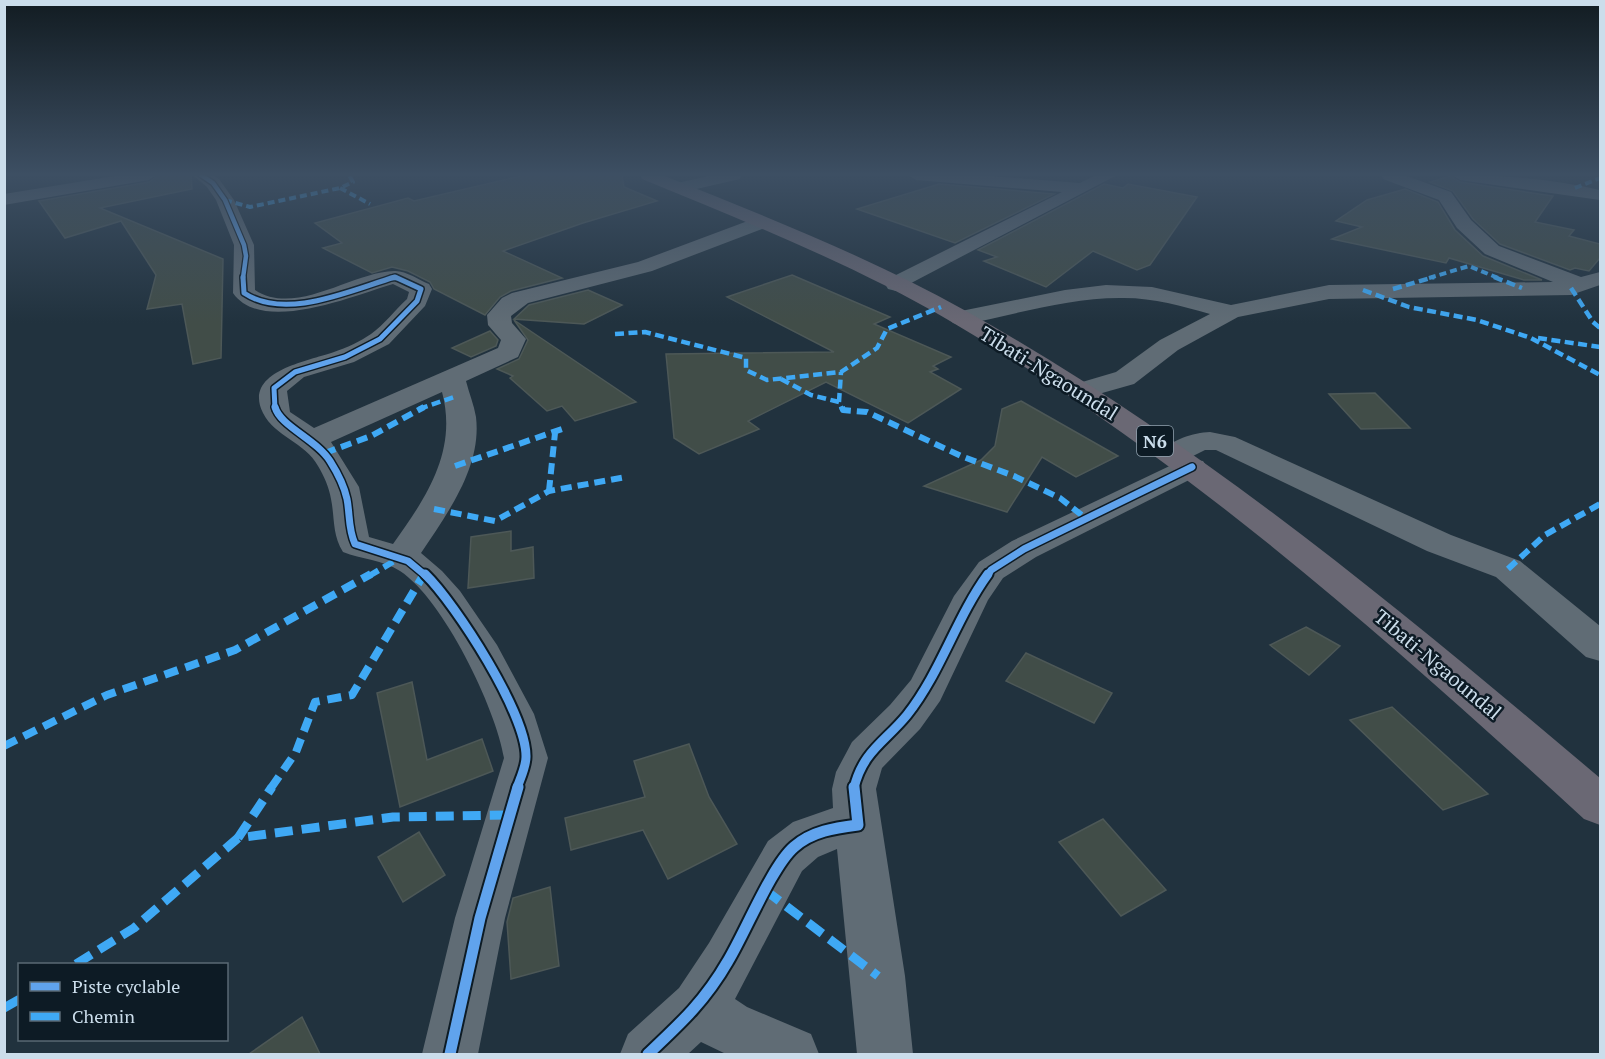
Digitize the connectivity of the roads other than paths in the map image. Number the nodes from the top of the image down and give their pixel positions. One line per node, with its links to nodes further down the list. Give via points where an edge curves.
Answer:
1 (234, 224): 12 (street, via 244,245 244,293 254,301 297,305 395,277 421,289 417,301 380,339 345,357 295,372 274,388 272,400 278,418)
2 (756, 224): 10 (street, via 645,267 510,303 499,315 500,325 514,339 509,352)
3 (763, 224): 7 (highway, Tibati-Ngaoundal / N6)
4 (1012, 224): 7 (street)
5 (1464, 224): 6 (street, via 1492,250)
6 (1590, 282): 8 (street, via 1571,288 1329,292)
7 (896, 284): 9 (highway, Tibati-Ngaoundal / N6)
8 (1231, 312): 9 (street, via 1126,291 1101,292); 11 (street, via 1169,345 1125,378)
9 (961, 318): 11 (highway, Tibati-Ngaoundal / N6)
10 (452, 379): 12 (street); 14 (street, via 462,419 456,465 434,509)
11 (1082, 391): 13 (highway, Tibati-Ngaoundal / N6)
12 (312, 440): 14 (street, via 325,453 346,496 355,544)
13 (1184, 461): 15 (street, via 1199,440 1225,443 1439,543 1508,568); 16 (highway, Tibati-Ngaoundal / N6, via 1280,532); 17 (street, via 991,570 972,596 926,690 867,755 858,772 854,789)
14 (401, 557): 19 (street, via 425,573 471,634 519,723 525,743 526,758 458,1008)
15 (1600, 647)
16 (1600, 805)
17 (858, 825): 18 (street, via 822,831 798,841 780,864 728,962); 22 (street)
18 (698, 1007): 20 (street); 21 (street, via 727,1027)
19 (450, 1054)
20 (648, 1054)
21 (791, 1054)
22 (885, 1054)

